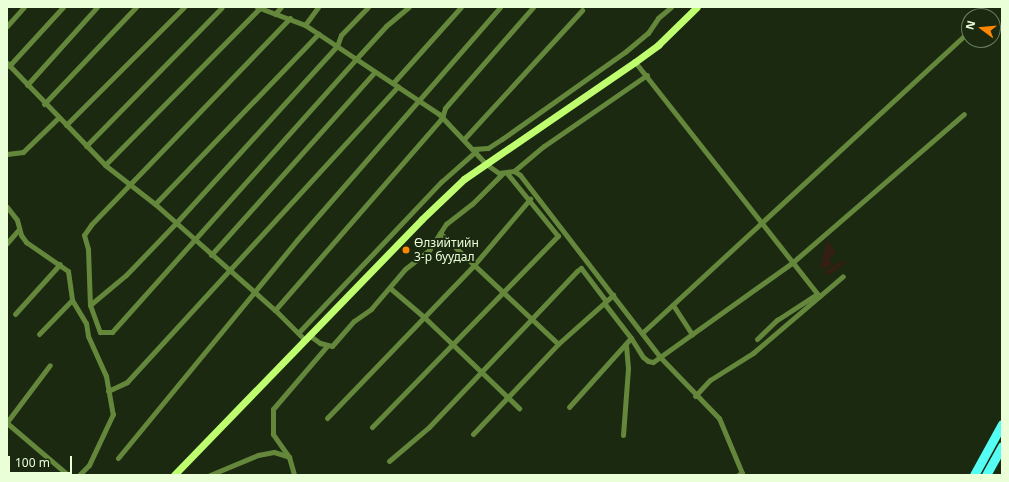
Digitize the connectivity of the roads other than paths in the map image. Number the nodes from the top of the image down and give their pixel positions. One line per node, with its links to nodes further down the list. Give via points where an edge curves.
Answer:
1 (24, 7): 21 (street)
2 (63, 7): 27 (street)
3 (97, 7): 31 (street)
4 (136, 7): 33 (street)
5 (184, 7): 37 (street)
6 (222, 7): 39 (street)
7 (281, 7): 18 (street)
8 (318, 7): 20 (street)
9 (368, 7): 24 (street, via 341,35)
10 (409, 7): 25 (street, via 386,26)
11 (461, 7): 30 (street)
12 (500, 7): 32 (street)
13 (532, 7): 36 (street, via 445,108)
14 (671, 7): 40 (street, via 658,18 648,33 625,52 498,142 488,148)
15 (697, 7): 26 (main road, via 658,46)
16 (258, 8): 18 (street); 43 (street)
17 (582, 10): 38 (street)
18 (275, 14): 19 (street)
19 (290, 18): 20 (street); 46 (street)
20 (305, 25): 22 (street)
21 (7, 26)
22 (318, 34): 24 (street); 48 (street)
23 (961, 39): 51 (street)
24 (337, 46): 25 (street); 50 (street)
25 (356, 59): 28 (street); 54 (street)
26 (635, 62): 29 (street); 42 (main road)
27 (8, 64): 31 (street)
28 (374, 73): 30 (street); 56 (street)
29 (647, 75): 44 (street, via 544,146); 51 (street)
30 (395, 84): 32 (street); 60 (street)
31 (27, 85): 33 (street)
32 (419, 100): 36 (street); 63 (street)
33 (44, 104): 35 (street)
34 (964, 114): 57 (street)
35 (58, 118): 37 (street); 41 (street, via 23,152)
36 (442, 118): 38 (street); 71 (street)
37 (66, 125): 39 (street)
38 (464, 139): 40 (street)
39 (86, 146): 43 (street)
40 (474, 150): 42 (street); 75 (street)
41 (7, 154)
42 (486, 164): 45 (street); 79 (main road, via 464,179 422,219)
43 (105, 165): 46 (street)
44 (514, 171): 45 (street); 65 (street, via 537,195)
45 (504, 173): 47 (street); 53 (street, via 472,204 446,224)
46 (130, 186): 48 (street); 69 (street, via 84,235 88,249)
47 (530, 199): 59 (street); 64 (street, via 558,236)
48 (155, 204): 50 (street)
49 (7, 207): 52 (street)
50 (175, 224): 54 (street); 69 (street, via 126,274)
51 (763, 224): 57 (street); 70 (street)
52 (20, 229): 55 (street); 58 (street, via 27,243)
53 (440, 233): 59 (street); 62 (street, via 429,250 405,269)
54 (194, 242): 56 (street); 69 (street, via 112,332 100,332)
55 (7, 243)
56 (211, 255): 60 (street)
57 (793, 262): 66 (street); 78 (street)
58 (60, 264): 67 (street, via 69,276); 72 (street)
59 (474, 265): 64 (street); 73 (street)
60 (230, 270): 63 (street); 89 (street, via 127,382)
61 (843, 276): 66 (street)
62 (390, 288): 73 (street); 83 (street, via 371,309 354,321 338,341 332,346)
63 (254, 292): 71 (street); 102 (street)
64 (504, 293): 74 (street); 81 (street)
65 (613, 295): 68 (street); 77 (street)
66 (818, 295): 85 (street); 85 (street, via 777,320 757,337)
67 (72, 300): 76 (street); 89 (street, via 86,323 88,336 106,376)
68 (605, 302): 74 (street, via 581,268); 80 (street); 82 (street)
69 (90, 305)
70 (673, 305): 77 (street); 78 (street)
71 (275, 310): 75 (street)
72 (15, 314)
73 (424, 316): 81 (street); 94 (street)
74 (532, 319): 82 (street); 88 (street)
75 (298, 332): 79 (street)
76 (39, 334)
77 (642, 334): 86 (street)
78 (692, 334): 86 (street)
79 (307, 337): 83 (street); 106 (main road)
80 (631, 338): 84 (street); 86 (street, via 648,362)
81 (454, 344): 88 (street); 97 (street)
82 (558, 344): 91 (street)
83 (327, 346): 101 (street, via 273,409 273,434)
84 (626, 346): 92 (street); 99 (street, via 628,368)
85 (756, 350): 90 (street, via 710,380)
86 (660, 357): 90 (street)
87 (50, 365): 95 (street)
88 (482, 371): 91 (street); 103 (street, via 429,427)
89 (108, 391): 105 (street, via 114,414 89,465)
90 (695, 396): 109 (street, via 719,418 742,473)
91 (509, 397): 93 (street); 98 (street)
92 (569, 407)
93 (520, 408)
94 (327, 418)
95 (7, 422): 104 (street)
96 (1002, 424): 110 (highway)
97 (372, 427)
98 (473, 434)
99 (623, 435)
100 (1002, 446): 111 (highway)
101 (289, 457): 107 (street, via 266,453); 108 (street)
102 (118, 458)
103 (389, 461)
104 (68, 475)
105 (79, 475)
106 (174, 475)
107 (210, 475)
108 (294, 475)
109 (738, 475)
110 (974, 475)
111 (986, 475)

